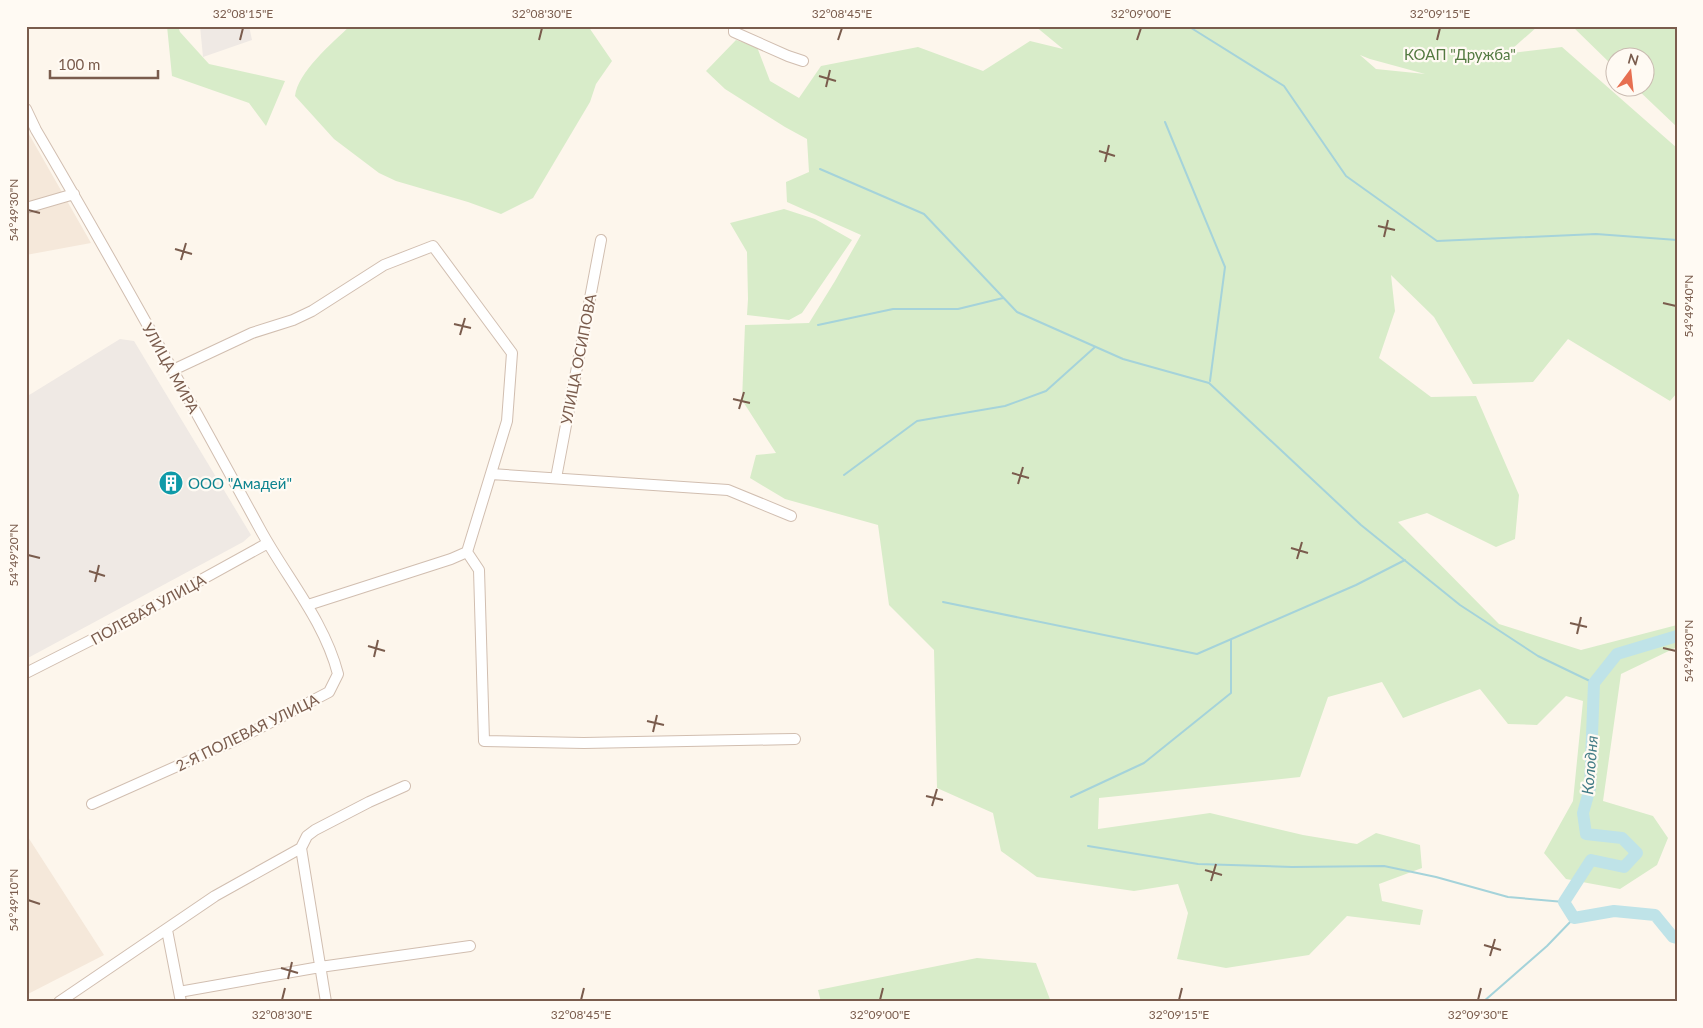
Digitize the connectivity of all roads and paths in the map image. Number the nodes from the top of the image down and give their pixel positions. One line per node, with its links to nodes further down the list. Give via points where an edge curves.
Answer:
1 (734, 26): 2 (street, via 734,32)
2 (803, 61)
3 (26, 109): 4 (street, УЛИЦА МИРА)
4 (31, 131): 5 (street, УЛИЦА МИРА)
5 (74, 194): 6 (street); 8 (street, УЛИЦА МИРА)
6 (26, 208)
7 (601, 240): 10 (street, УЛИЦА ОСИПОВА)
8 (173, 370): 9 (street, via 312,311 384,264 433,246 512,353 507,421); 12 (street, УЛИЦА МИРА)
9 (491, 474): 10 (street); 13 (street)
10 (556, 478): 11 (street, via 728,490)
11 (791, 516)
12 (268, 543): 14 (street, 2-Я ПОЛЕВАЯ УЛИЦА); 15 (street, ПОЛЕВАЯ УЛИЦА)
13 (467, 552): 14 (street); 16 (street, via 479,570 484,741 584,743)
14 (308, 605): 18 (street, 2-Я ПОЛЕВАЯ УЛИЦА, via 331,649 338,674 329,692 238,739)
15 (26, 673)
16 (795, 739)
17 (405, 786): 19 (street, via 315,830)
18 (92, 804)
19 (300, 848): 20 (street, via 215,896); 22 (street)
20 (167, 930): 23 (street); 24 (street)
21 (470, 946): 22 (street)
22 (320, 967): 23 (street); 25 (street)
23 (180, 997)
24 (59, 1002)
25 (326, 1002)

